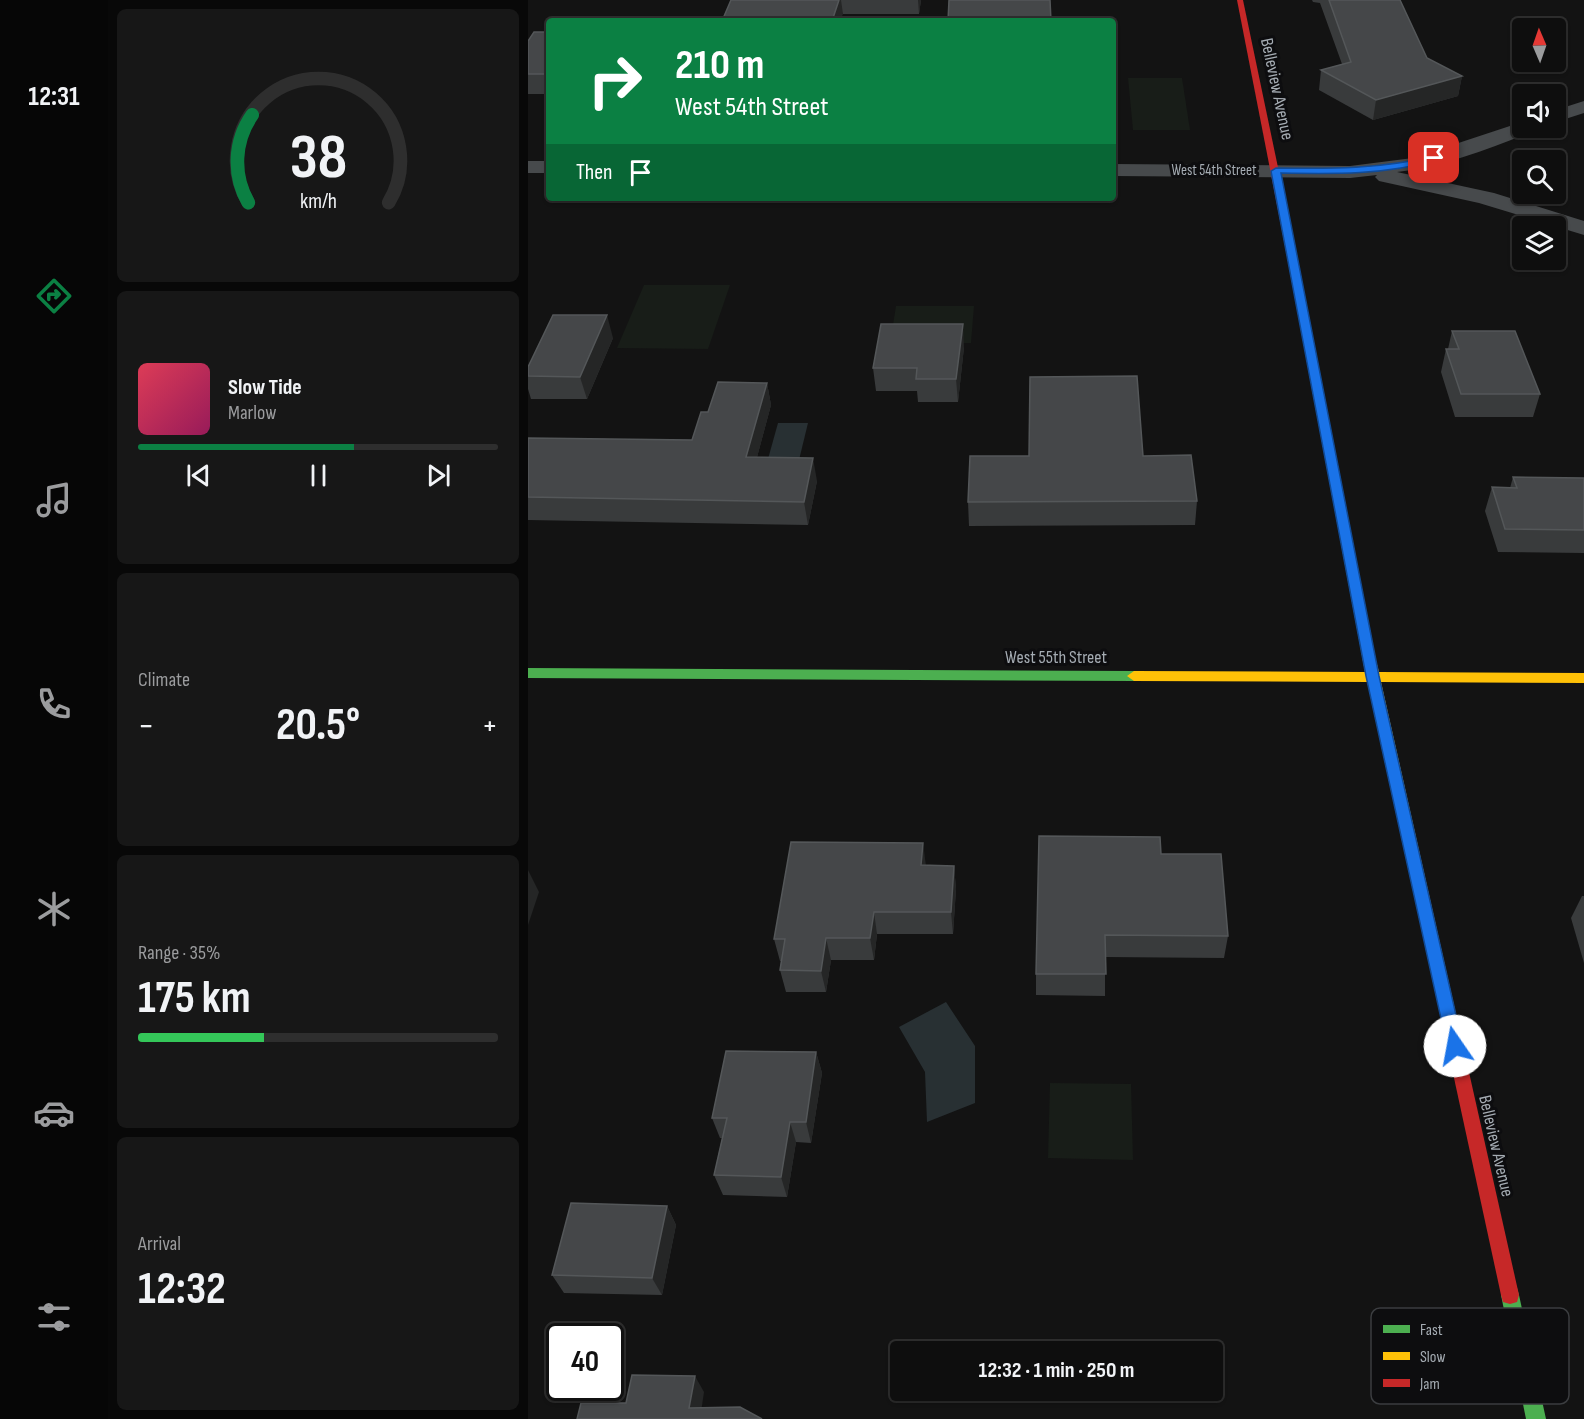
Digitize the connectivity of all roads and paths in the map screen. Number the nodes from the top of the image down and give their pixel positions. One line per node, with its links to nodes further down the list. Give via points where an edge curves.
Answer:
1 (1240, 0): 8 (street, Belleview Avenue)
2 (1584, 107): 3 (street)
3 (1566, 113)
4 (1512, 132): 9 (street, West 54th Street, via 1415,164)
5 (528, 167): 6 (street)
6 (546, 167)
7 (1116, 170): 8 (street, West 54th Street)
8 (1276, 171): 9 (street, West 54th Street); 12 (street, Belleview Avenue)
9 (1350, 172): 10 (street, via 1431,183)
10 (1584, 228)
11 (528, 673): 12 (street, West 55th Street)
12 (1372, 676): 13 (street, West 55th Street); 14 (street, Belleview Avenue)
13 (1584, 678)
14 (1514, 1308)
15 (1533, 1404): 16 (street, Belleview Avenue)
16 (1536, 1419)

